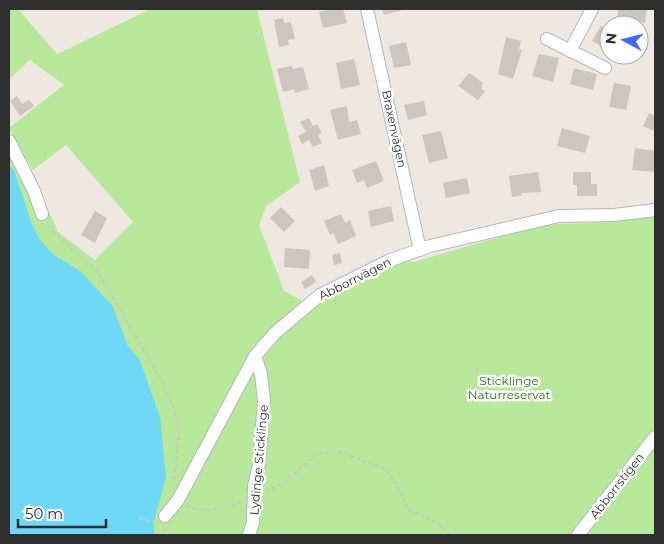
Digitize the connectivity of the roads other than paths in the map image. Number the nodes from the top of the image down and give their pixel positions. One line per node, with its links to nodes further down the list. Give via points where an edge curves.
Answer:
1 (367, 9): 9 (street, Braxenvägen)
2 (592, 9): 4 (street)
3 (547, 39): 4 (street)
4 (570, 51): 5 (street)
5 (605, 68)
6 (9, 141): 8 (street)
7 (655, 210): 9 (street, Abborrvägen, via 559,216)
8 (42, 214)
9 (420, 250): 10 (street, Abborrvägen, via 388,261 320,295 275,333)
10 (255, 356): 12 (street, Abborrvägen, via 178,500); 13 (street, Lydinge Sticklinge, via 264,401 254,486 254,522)
11 (655, 437): 14 (street, Abborrstigen)
12 (159, 519)
13 (249, 535)
14 (578, 535)

